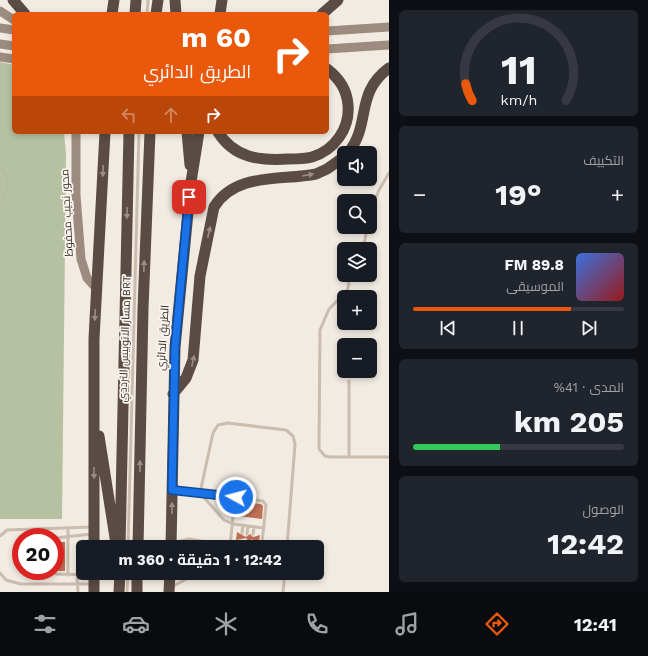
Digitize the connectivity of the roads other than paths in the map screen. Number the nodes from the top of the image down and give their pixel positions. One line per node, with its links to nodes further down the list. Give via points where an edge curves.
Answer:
1 (13, 0): 11 (highway)
2 (110, 0): 9 (highway)
3 (136, 0): 12 (highway)
4 (148, 0): 13 (lane)
5 (158, 0): 14 (highway)
6 (175, 0): 15 (highway)
7 (222, 0): 16 (highway)
8 (338, 0): 17 (highway)
9 (113, 8)
10 (0, 11): 18 (main road)
11 (22, 12)
12 (135, 12)
13 (147, 12)
14 (156, 12)
15 (176, 12)
16 (220, 12)
17 (324, 12)
18 (12, 19)
19 (389, 27): 20 (main road)
20 (329, 32)
21 (1, 45): 23 (main road)
22 (389, 45): 24 (main road)
23 (12, 46)
24 (329, 49)
25 (0, 56): 26 (main road)
26 (12, 57)
27 (389, 68): 37 (highway, via 374,81 369,90 365,99 360,135)
28 (329, 72): 36 (highway, via 341,84 348,103 346,123 340,136 331,146 314,156 268,161 252,158 231,147)
29 (76, 134): 43 (main road, محور نجيب محفوظ, via 76,195 81,259 87,278)
30 (105, 134): 43 (highway, one-way to 43)
31 (129, 134): 67 (highway, one-way to 67)
32 (139, 134): 68 (lane, مسار الاتوبيس الترددي BRT)
33 (150, 134): 69 (highway, الطريق الدائري, one-way to 33, via 142,309)
34 (187, 134): 40 (highway)
35 (199, 134): 40 (highway, الطريق الدائري)
36 (220, 134)
37 (353, 146)
38 (337, 162): 45 (highway, one-way to 38, via 186,378 193,360 200,276 217,202 240,184 316,174)
39 (389, 173): 41 (lane)
40 (191, 182): 45 (highway, الطريق الدائري, via 182,259)
41 (377, 195)
42 (348, 282): 47 (lane, via 347,291 329,308 320,330 318,444 325,456)
43 (96, 288): 46 (highway, one-way to 46)
44 (349, 381): 47 (lane)
45 (173, 394): 49 (highway, الطريق الدائري)
46 (94, 410): 58 (highway, one-way to 58); 66 (highway)
47 (349, 457): 48 (lane)
48 (389, 457)
49 (172, 490): 50 (lane); 70 (highway, الطريق الدائري, one-way to 49)
50 (200, 493): 51 (lane); 52 (lane, via 220,518); 73 (lane, via 213,433 218,425 228,423 286,430 295,444)
51 (236, 497): 52 (lane); 57 (lane, via 264,502)
52 (232, 524): 53 (lane); 71 (lane)
53 (242, 525): 54 (lane); 59 (lane)
54 (248, 526): 55 (lane); 60 (lane)
55 (254, 527): 57 (lane); 61 (lane)
56 (68, 528): 58 (lane); 62 (lane, via 7,530); 64 (lane)
57 (264, 528): 72 (lane)
58 (94, 530): 64 (lane); 65 (highway)
59 (242, 533)
60 (247, 534)
61 (253, 534)
62 (0, 536)
63 (64, 537): 64 (lane)
64 (68, 537): 76 (lane)
65 (94, 540)
66 (115, 540)
67 (120, 540)
68 (128, 540)
69 (138, 540)
70 (172, 540)
71 (231, 540)
72 (262, 540)
73 (288, 540)
74 (0, 573): 86 (lane, via 6,580 16,583)
75 (64, 575): 76 (lane)
76 (68, 575): 77 (lane)
77 (76, 575)
78 (78, 580): 86 (lane)
79 (120, 580): 89 (highway)
80 (128, 580): 90 (lane)
81 (137, 580): 91 (highway)
82 (170, 580): 87 (highway)
83 (183, 580): 87 (lane)
84 (284, 580): 92 (lane)
85 (94, 581): 86 (lane)
86 (78, 584): 88 (lane)
87 (170, 591)
88 (78, 592)
89 (119, 592)
90 (128, 592)
91 (137, 592)
92 (283, 592)

